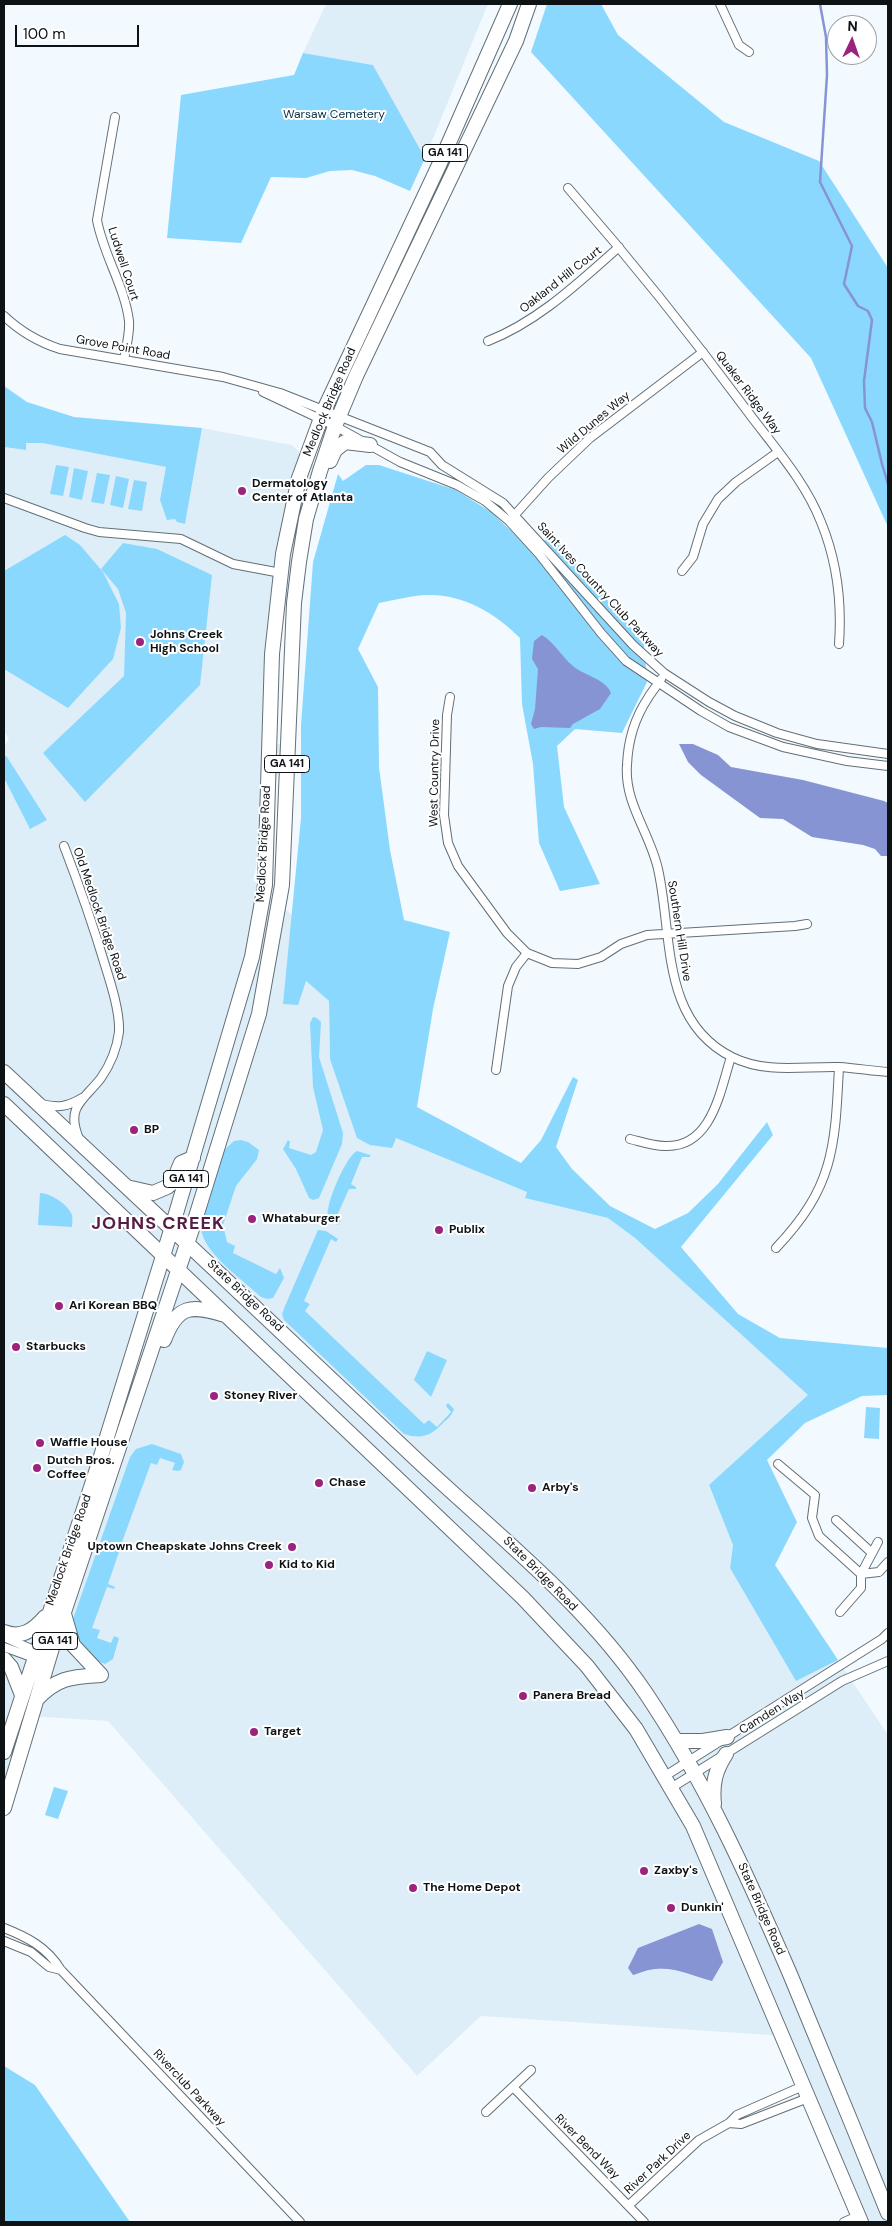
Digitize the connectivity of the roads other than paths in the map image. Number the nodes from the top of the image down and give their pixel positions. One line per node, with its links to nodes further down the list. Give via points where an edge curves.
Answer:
1 (510, 4): 12 (highway, Medlock Bridge Road / GA 141)
2 (529, 4): 13 (highway, Medlock Bridge Road / GA 141, via 516,41 356,376)
3 (720, 4): 4 (street, via 739,45)
4 (749, 52)
5 (115, 117): 11 (street, Ludwell Court, via 97,220 128,316)
6 (568, 188): 7 (street, Quaker Ridge Way)
7 (620, 247): 9 (street, Oakland Hill Court, via 543,311); 10 (street, Quaker Ridge Way)
8 (4, 316): 11 (street, Grove Point Road, via 16,328 47,345)
9 (488, 341)
10 (703, 352): 15 (street, Quaker Ridge Way); 17 (street, Wild Dunes Way, via 590,438)
11 (124, 360): 12 (street, Grove Point Road, via 223,377 280,393)
12 (322, 415): 13 (street, Grove Point Road); 13 (street, Grove Point Road); 20 (highway, Medlock Bridge Road / GA 141, via 299,478)
13 (338, 421): 14 (street, Saint Ives Country Club Parkway); 17 (street, Saint Ives Country Club Parkway, via 430,452 442,465 503,503); 18 (highway, Medlock Bridge Road / GA 141, via 306,519)
14 (370, 446): 17 (street, Saint Ives Country Club Parkway, via 457,485); 18 (highway, Medlock Bridge Road, via 345,442 335,450 309,545)
15 (778, 452): 19 (street, via 718,499 703,524 693,556); 21 (street, Quaker Ridge Way, via 810,498 829,542 838,590)
16 (4, 498): 20 (street, via 99,532 181,539 234,564)
17 (511, 518): 22 (street, Saint Ives Country Club Parkway, via 542,544 633,645); 23 (street, Saint Ives Country Club Parkway, via 626,662)
18 (298, 569): 44 (highway, Medlock Bridge Road / GA 141, via 282,885 276,925 258,1014)
19 (682, 571)
20 (281, 573): 41 (highway, Medlock Bridge Road / GA 141, via 272,654 264,885 252,957)
21 (839, 644)
22 (664, 673): 23 (street, Southern Hill Drive); 25 (street, Saint Ives Country Club Parkway, via 735,716 777,733 817,744)
23 (658, 684): 26 (street, Saint Ives Country Club Parkway, via 729,727 783,747); 29 (street, Southern Hill Drive, via 636,718 626,767 632,802 658,869)
24 (450, 697): 30 (street, West Country Drive, via 444,815 448,843 458,866 506,933)
25 (888, 754)
26 (888, 766)
27 (64, 846): 36 (street, Old Medlock Bridge Road, via 88,909 113,992 119,1031 112,1059)
28 (807, 924): 29 (street, West Country Drive)
29 (668, 934): 30 (street, West Country Drive, via 634,938 601,957 578,964 552,963); 31 (street, Southern Hill Drive, via 674,983 684,1010 705,1037)
30 (527, 953): 33 (street, via 516,967 508,986)
31 (731, 1057): 32 (street, Southern Hill Drive, via 771,1068); 39 (street, via 713,1115 697,1135 667,1147)
32 (839, 1067): 35 (street, Southern Hill Drive); 45 (street, via 836,1132 827,1170 807,1211)
33 (496, 1070)
34 (4, 1072): 38 (highway, State Bridge Road)
35 (888, 1072)
36 (82, 1098): 38 (street, Old Medlock Bridge Road, via 60,1108); 40 (street, Old Medlock Bridge Road, via 73,1120)
37 (4, 1104): 46 (highway)
38 (38, 1104): 40 (highway, State Bridge Road)
39 (630, 1138)
40 (81, 1143): 42 (highway, State Bridge Road)
41 (193, 1158): 42 (highway, via 182,1163 173,1182 159,1191 147,1193); 43 (highway, Medlock Bridge Road / GA 141)
42 (128, 1187): 43 (highway, State Bridge Road)
43 (172, 1228): 44 (highway, State Bridge Road); 46 (highway, Medlock Bridge Road / GA 141)
44 (188, 1242): 47 (highway, Medlock Bridge Road / GA 141); 70 (highway, State Bridge Road, via 421,1464 533,1565 604,1640 643,1688)
45 (776, 1248)
46 (163, 1255): 47 (highway); 56 (highway, Medlock Bridge Road / GA 141, via 98,1466)
47 (178, 1270): 48 (highway); 49 (highway, Medlock Bridge Road / GA 141)
48 (227, 1316): 49 (highway, via 201,1309 181,1312 171,1322 160,1351); 74 (highway, via 523,1598 586,1666 636,1729)
49 (146, 1364): 58 (highway, Medlock Bridge Road / GA 141)
50 (778, 1464): 55 (street, via 815,1495 812,1518 819,1536)
51 (836, 1520): 53 (street)
52 (878, 1542): 53 (street)
53 (872, 1553): 55 (street)
54 (888, 1562): 55 (street, via 879,1572)
55 (861, 1574): 57 (street, via 861,1588)
56 (48, 1612): 59 (highway, via 30,1631); 63 (highway, Medlock Bridge Road / GA 141)
57 (840, 1612)
58 (64, 1614): 65 (highway, Medlock Bridge Road / GA 141); 68 (highway, via 73,1645 102,1675 74,1677 55,1683)
59 (4, 1632)
60 (4, 1637): 63 (street)
61 (887, 1637): 69 (street, Camden Way)
62 (4, 1647): 63 (street)
63 (34, 1654): 65 (street); 67 (highway, Medlock Bridge Road / GA 141)
64 (4, 1659): 67 (highway, via 11,1667)
65 (49, 1660): 68 (highway, Medlock Bridge Road / GA 141)
66 (888, 1662): 72 (street, Camden Way, via 842,1681)
67 (22, 1696): 71 (highway, Medlock Bridge Road / GA 141)
68 (36, 1700): 75 (highway, Medlock Bridge Road / GA 141)
69 (727, 1737): 70 (highway); 73 (street, Camden Way)
70 (677, 1740): 73 (highway, State Bridge Road)
71 (4, 1752)
72 (726, 1754): 73 (street, Camden Way); 76 (highway, via 713,1781)
73 (692, 1768): 74 (street); 74 (street, Camden Way); 76 (highway, State Bridge Road)
74 (668, 1782): 82 (highway, via 693,1826)
75 (4, 1808)
76 (715, 1810): 86 (highway, State Bridge Road, via 748,1875)
77 (4, 1928): 79 (street, Riverclub Parkway, via 38,1944)
78 (4, 1941): 79 (street, Riverclub Parkway)
79 (61, 1970): 88 (street, Riverclub Parkway)
80 (531, 2070): 81 (street)
81 (513, 2087): 83 (street); 85 (street, River Bend Way)
82 (805, 2092): 84 (street, River Park Drive, via 782,2096 737,2115); 84 (street, River Park Drive, via 791,2105 741,2124); 87 (highway)
83 (486, 2112)
84 (729, 2123): 85 (street, River Park Drive, via 699,2140)
85 (629, 2205): 89 (street, River Bend Way)
86 (888, 2213)
87 (860, 2219): 90 (street)
88 (300, 2222)
89 (644, 2222)
90 (844, 2222)

